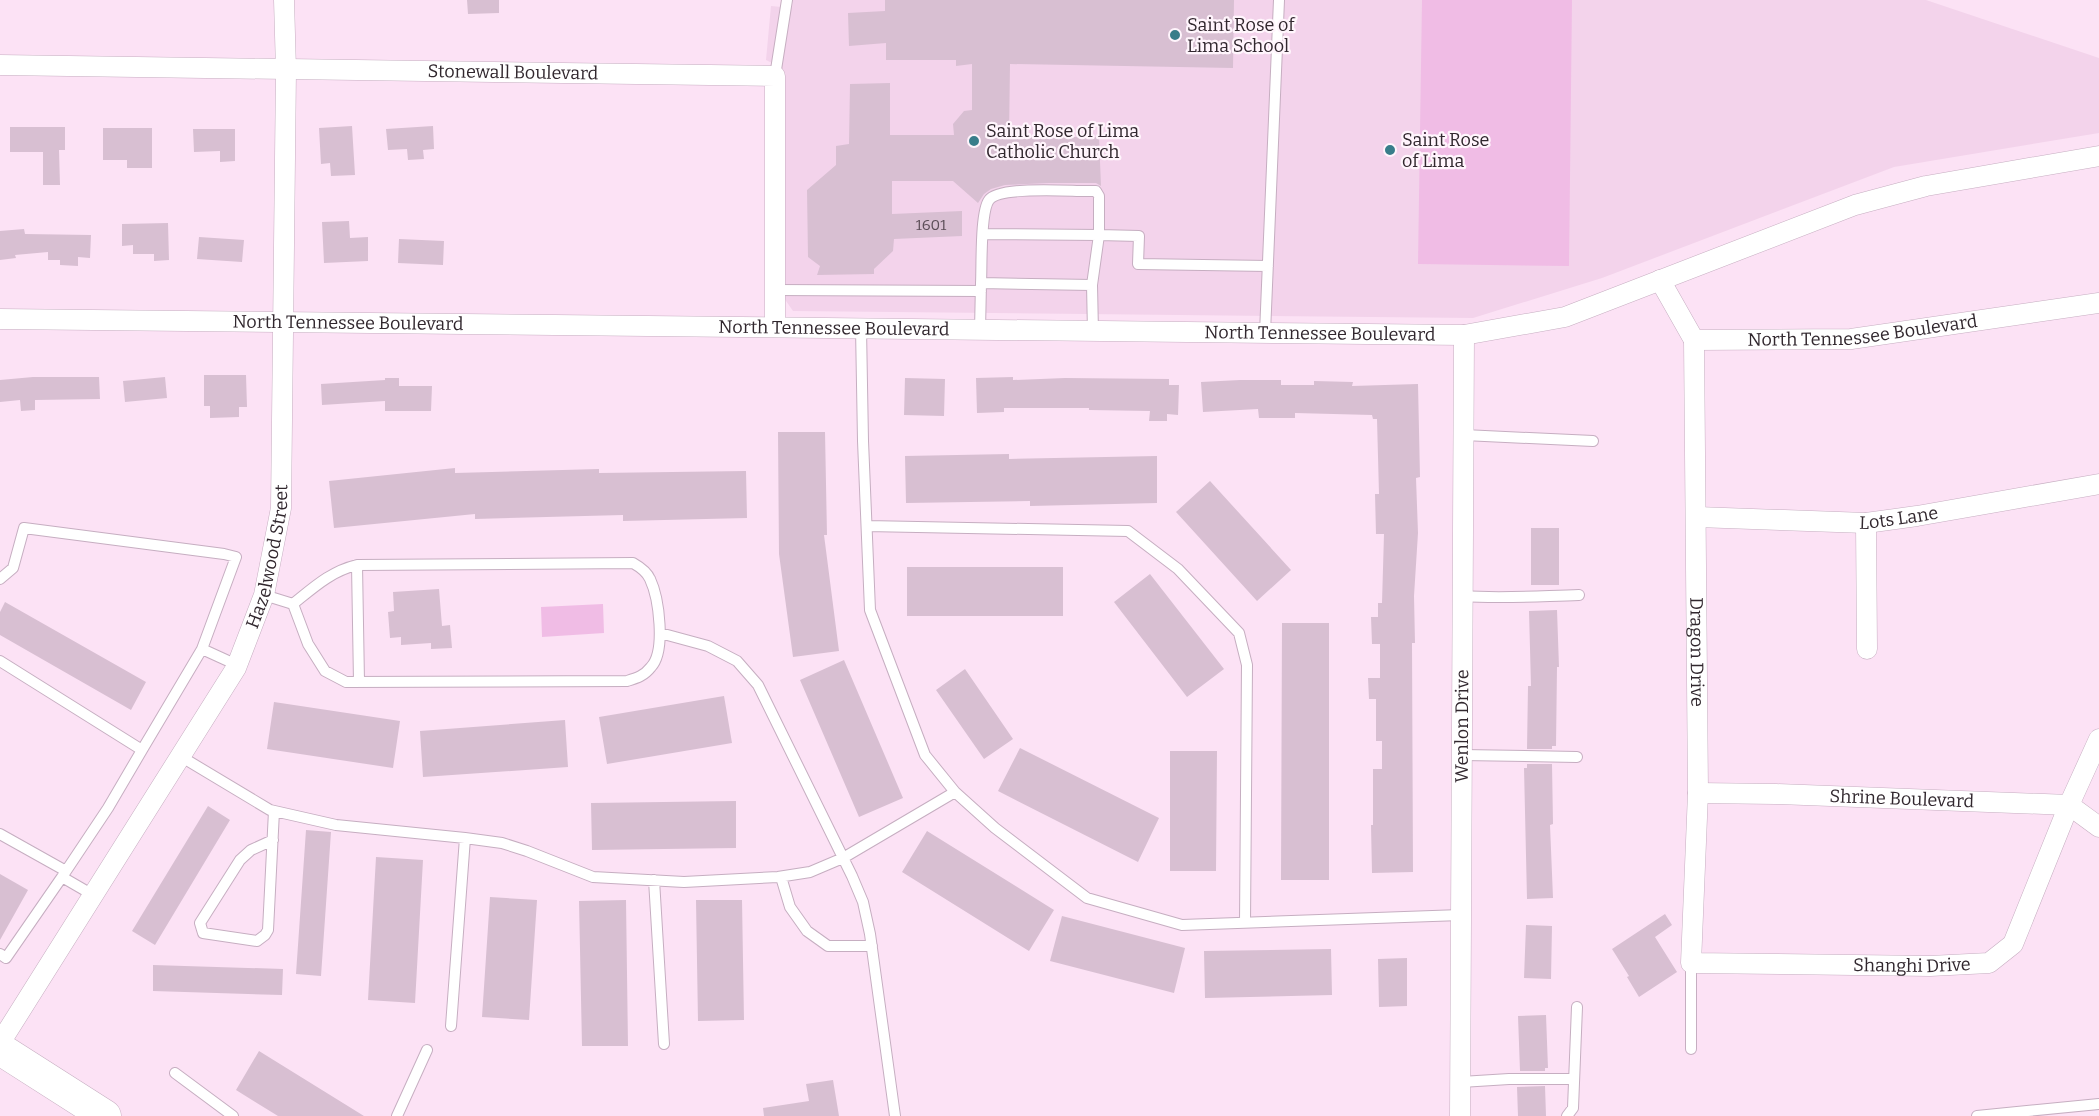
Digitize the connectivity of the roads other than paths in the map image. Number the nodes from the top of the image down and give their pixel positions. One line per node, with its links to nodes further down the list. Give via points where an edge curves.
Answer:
1 (285, 0): 5 (street, Hazelwood Street)
2 (787, 0): 6 (lane)
3 (1279, 0): 10 (lane)
4 (0, 65): 5 (street, Stonewall Boulevard)
5 (286, 70): 6 (street, Stonewall Boulevard); 17 (street, Hazelwood Street)
6 (775, 76): 14 (street)
7 (2099, 156): 11 (street, North Tennessee Boulevard, via 1926,186 1855,205)
8 (983, 234): 9 (lane); 9 (lane, via 984,212 994,195 1096,191); 13 (lane)
9 (1099, 235): 10 (lane, via 1139,236 1138,264); 12 (lane)
10 (1268, 266): 22 (lane)
11 (1660, 279): 23 (street, North Tennessee Boulevard, via 1564,317); 24 (street)
12 (1092, 285): 13 (lane); 21 (lane)
13 (981, 287): 14 (lane); 20 (lane)
14 (775, 290): 18 (street)
15 (2099, 303): 24 (street, North Tennessee Boulevard, via 1851,339)
16 (0, 319): 17 (street, North Tennessee Boulevard)
17 (283, 322): 18 (street, North Tennessee Boulevard); 33 (street, Hazelwood Street, via 281,508)
18 (775, 327): 19 (street, North Tennessee Boulevard)
19 (861, 328): 20 (street, North Tennessee Boulevard); 30 (lane)
20 (980, 330): 21 (street, North Tennessee Boulevard)
21 (1093, 332): 22 (street, North Tennessee Boulevard)
22 (1265, 333): 23 (street, North Tennessee Boulevard)
23 (1464, 335): 25 (street, Wenlon Drive)
24 (1694, 340): 28 (street, Dragon Drive)
25 (1464, 435): 26 (lane); 35 (street, Wenlon Drive)
26 (1593, 441)
27 (2099, 484): 29 (street, Lots Lane)
28 (1697, 517): 29 (street, Lots Lane); 49 (street, Dragon Drive)
29 (1866, 523): 39 (street)
30 (867, 526): 48 (lane, via 870,610 925,755); 62 (lane, via 1128,531 1178,569 1239,633 1247,665)
31 (357, 565): 36 (lane, via 342,568); 37 (lane, via 633,563 650,577); 42 (lane)
32 (0, 579): 38 (lane, via 13,568 24,528 236,557)
33 (264, 595): 36 (lane); 41 (street, Hazelwood Street)
34 (1579, 595): 35 (lane)
35 (1463, 596): 45 (street, Wenlon Drive)
36 (292, 604): 42 (lane, via 308,644 325,671 346,682)
37 (660, 633): 42 (lane, via 653,666 640,677 627,681); 56 (lane, via 708,646 736,661 758,685)
38 (202, 649): 41 (lane); 44 (lane)
39 (1867, 649)
40 (0, 661): 44 (lane)
41 (237, 665): 46 (street, Hazelwood Street)
42 (359, 682)
43 (2099, 739): 50 (street, Shanghi Drive)
44 (142, 750): 57 (lane)
45 (1462, 755): 47 (lane); 61 (street, Wenlon Drive)
46 (180, 756): 51 (lane); 60 (street, Hazelwood Street)
47 (1577, 757)
48 (955, 792): 56 (lane); 62 (lane, via 995,828 1087,898 1182,925)
49 (1698, 793): 50 (street, Shrine Boulevard); 65 (street, Dragon Drive)
50 (2069, 805): 52 (street); 65 (street, Shanghi Drive, via 2013,944 1989,963)
51 (274, 811): 54 (lane, via 336,825); 55 (lane)
52 (2099, 827)
53 (0, 834): 57 (lane)
54 (465, 838): 59 (lane, via 527,850 593,877); 67 (lane)
55 (273, 840): 55 (lane, via 266,935 257,941 203,933 200,922 240,860)
56 (843, 858): 58 (lane, via 810,872); 63 (lane, via 863,902)
57 (64, 874): 60 (lane); 64 (lane, via 6,958)
58 (781, 877): 59 (lane); 63 (lane, via 790,907 807,931 828,946)
59 (654, 880): 69 (lane)
60 (93, 895): 68 (street, Hazelwood Street)
61 (1461, 915): 62 (lane); 75 (street, Wenlon Drive)
62 (1245, 923)
63 (872, 946): 81 (lane)
64 (0, 954)
65 (1691, 963): 71 (lane)
66 (1577, 1008): 74 (lane)
67 (451, 1026)
68 (0, 1043)
69 (664, 1044)
70 (0, 1049): 78 (main road)
71 (1690, 1049)
72 (427, 1050): 80 (lane)
73 (175, 1073): 79 (lane)
74 (1574, 1079): 75 (lane); 83 (lane, via 1573,1108)
75 (1461, 1082): 82 (street, Wenlon Drive)
76 (2099, 1104): 77 (lane)
77 (2027, 1114): 84 (lane)
78 (105, 1116)
79 (233, 1116)
80 (397, 1116)
81 (895, 1116)
82 (1460, 1116)
83 (1567, 1116)
84 (1977, 1116)

